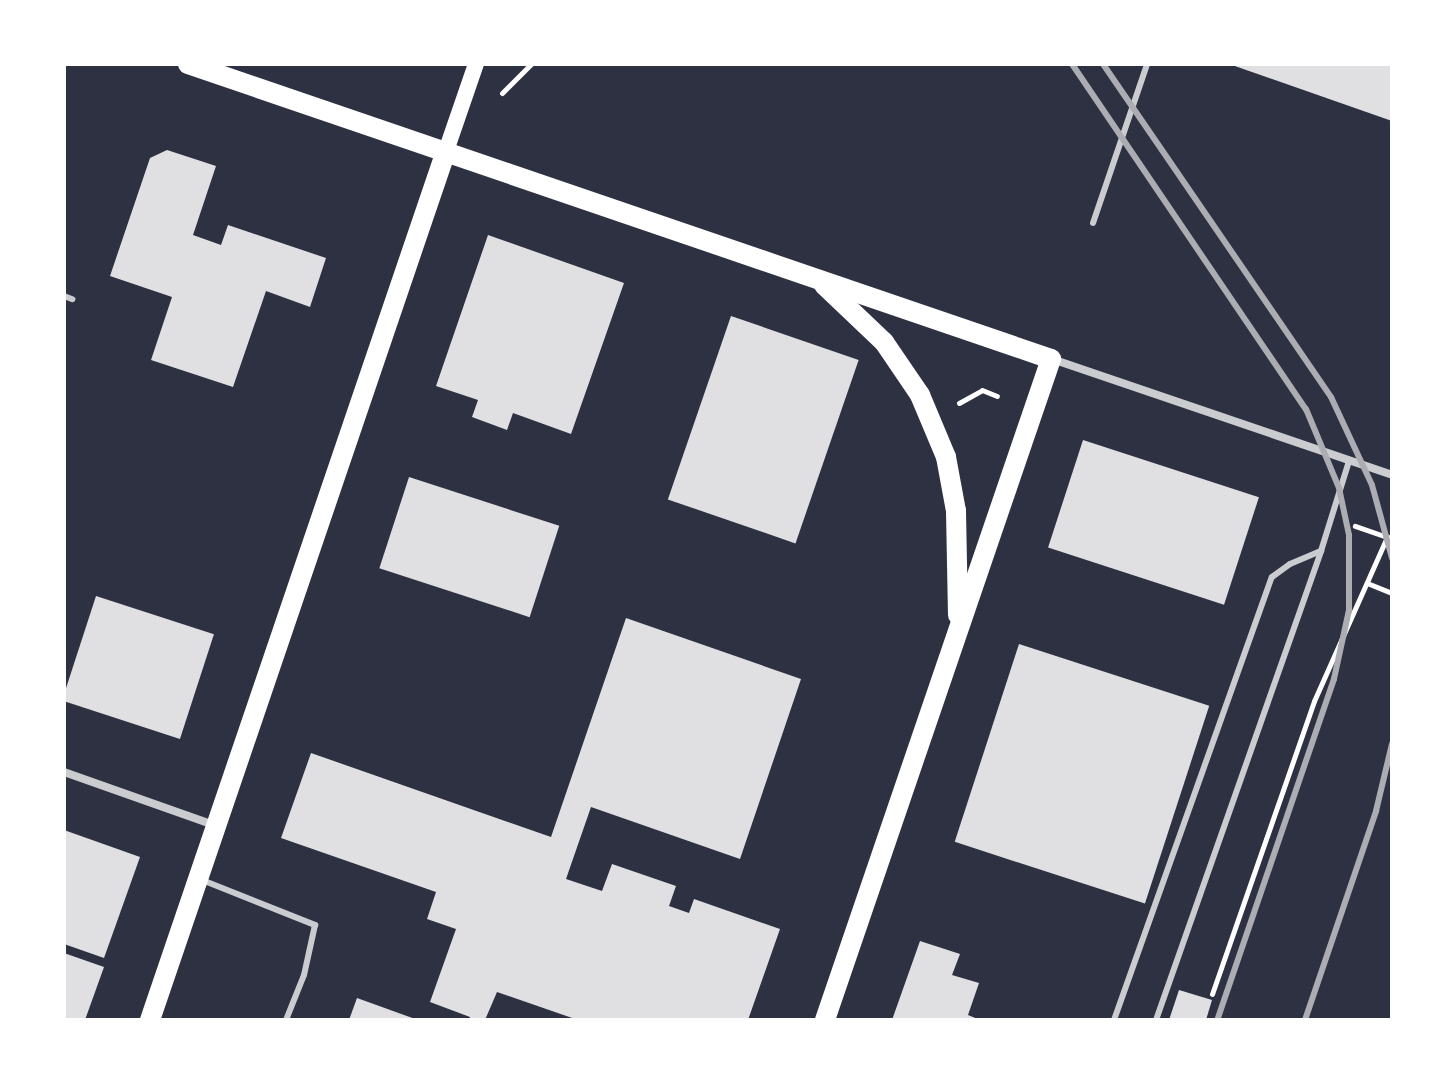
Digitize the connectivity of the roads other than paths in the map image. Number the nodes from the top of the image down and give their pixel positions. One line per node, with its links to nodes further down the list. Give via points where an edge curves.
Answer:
1 (188, 64): 4 (main road)
2 (476, 64): 4 (main road)
3 (1147, 64): 5 (lane)
4 (446, 151): 6 (main road); 13 (main road)
5 (1093, 223)
6 (819, 280): 7 (main road); 11 (main road, via 884,342 920,395 946,457 956,511)
7 (1051, 359): 8 (street); 11 (main road)
8 (1349, 461): 9 (street); 10 (lane)
9 (1392, 475)
10 (1321, 551): 18 (lane, via 1272,577); 19 (lane)
11 (959, 631): 17 (main road)
12 (64, 772): 13 (street)
13 (216, 826): 14 (main road)
14 (198, 878): 15 (main road); 16 (lane, via 315,925 304,975)
15 (150, 1020)
16 (286, 1020)
17 (825, 1020)
18 (1114, 1020)
19 (1156, 1020)

